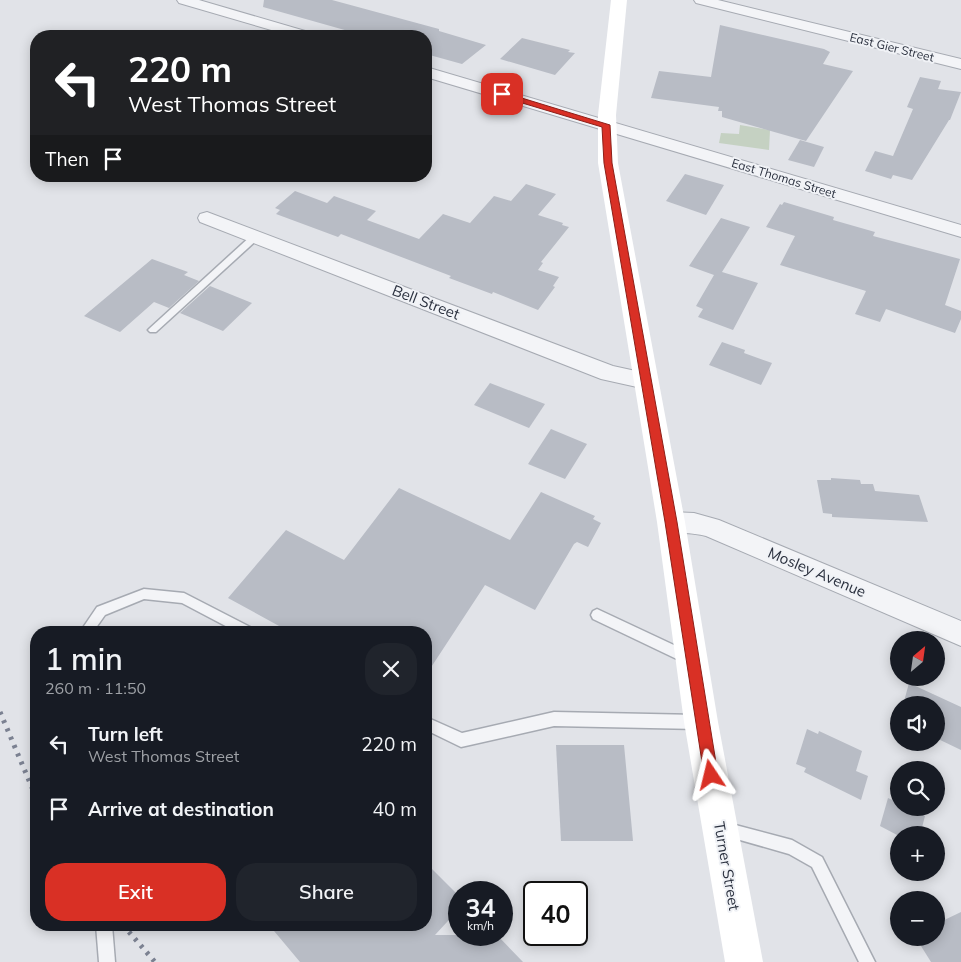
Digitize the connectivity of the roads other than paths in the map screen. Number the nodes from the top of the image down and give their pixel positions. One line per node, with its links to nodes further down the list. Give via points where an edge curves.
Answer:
1 (184, 0): 5 (street)
2 (227, 0): 5 (street)
3 (619, 0): 9 (street, Turner Street)
4 (700, 0): 7 (street, East Gier Street)
5 (214, 9): 6 (street)
6 (286, 30)
7 (961, 64)
8 (432, 74): 9 (street, East Thomas Street)
9 (606, 125): 11 (street, East Thomas Street); 14 (street, Turner Street, via 608,163)
10 (207, 218): 12 (street, Bell Street)
11 (961, 232)
12 (256, 236): 13 (lane); 14 (street, Bell Street, via 608,373)
13 (153, 330)
14 (646, 381): 15 (street, Turner Street)
15 (671, 522): 19 (street, Mosley Avenue, via 710,527); 20 (street, Turner Street)
16 (597, 615): 20 (lane)
17 (90, 626): 18 (lane, via 101,611 144,594 184,598)
18 (237, 626)
19 (961, 634)
20 (692, 660): 21 (street, Turner Street)
21 (701, 722): 22 (lane, via 554,719 461,740); 23 (street, Turner Street)
22 (432, 726)
23 (720, 828): 26 (street, Turner Street); 27 (lane, via 792,847 817,862)
24 (104, 931): 25 (lane)
25 (107, 962)
26 (744, 962)
27 (867, 962)

